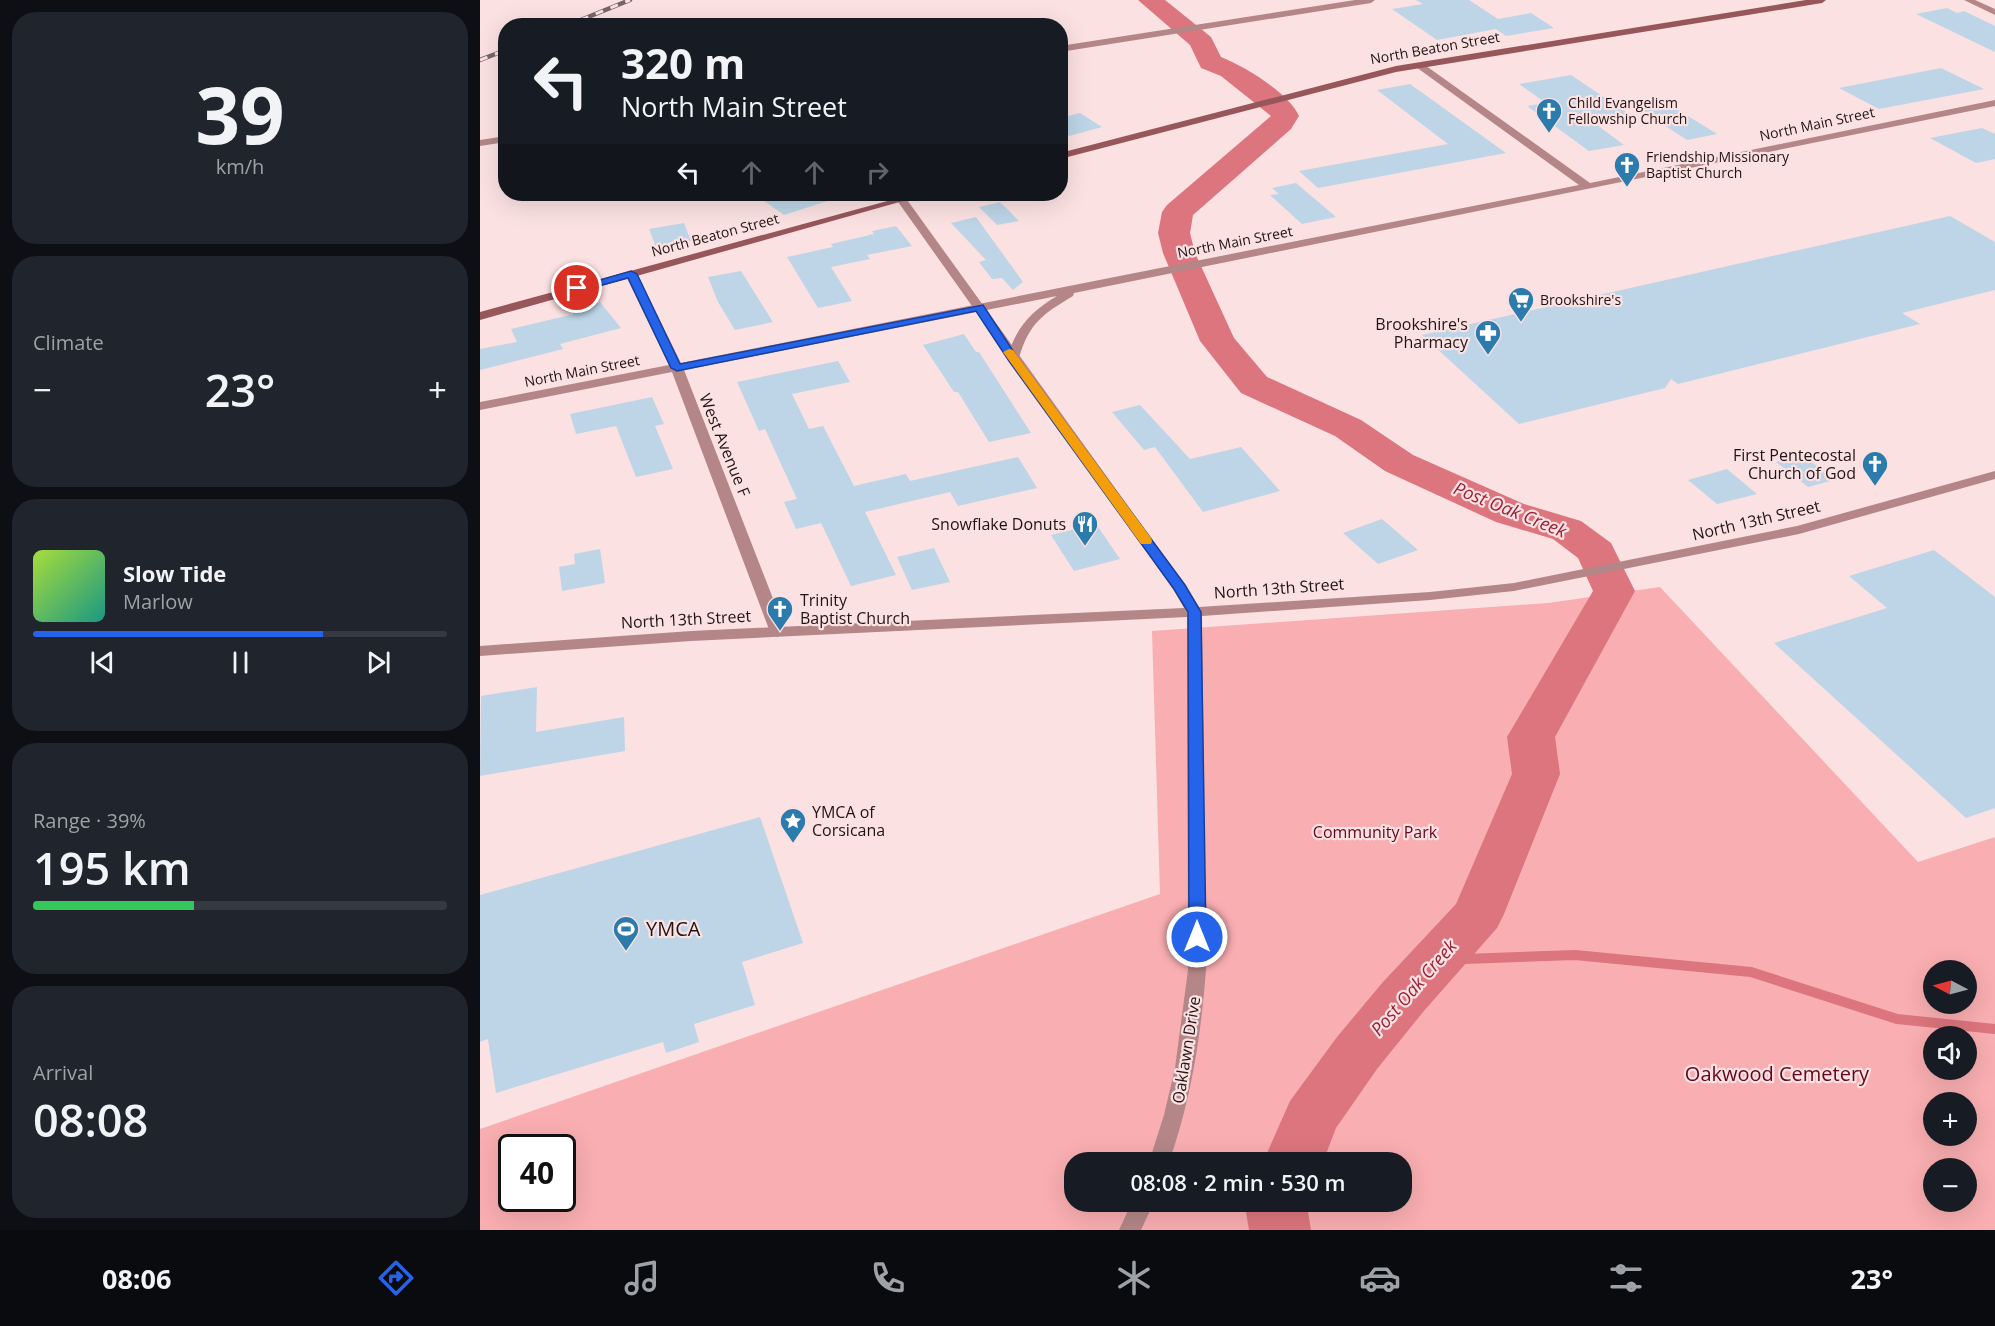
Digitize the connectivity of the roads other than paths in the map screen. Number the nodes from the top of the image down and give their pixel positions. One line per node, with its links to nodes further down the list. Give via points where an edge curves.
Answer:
1 (1371, 0): 5 (street)
2 (1822, 0): 6 (main road, North Beaton Street)
3 (1968, 0): 4 (street)
4 (1995, 12)
5 (1068, 48)
6 (1419, 65): 10 (main road, North Beaton Street); 11 (street)
7 (1995, 104): 11 (street, North Main Street)
8 (498, 140): 9 (street)
9 (480, 142)
10 (1068, 154)
11 (1589, 187): 15 (street, North Main Street)
12 (894, 201): 14 (main road, North Beaton Street)
13 (902, 201): 16 (street)
14 (631, 274): 17 (main road, North Beaton Street); 19 (street, West Avenue F)
15 (1078, 288): 16 (street, North Main Street); 18 (street, via 1034,315 1019,336)
16 (979, 307): 18 (street); 19 (street, North Main Street)
17 (480, 316)
18 (1013, 358): 22 (street)
19 (677, 368): 20 (street, North Main Street); 23 (street, West Avenue F)
20 (480, 406)
21 (1995, 474): 22 (street, North 13th Street, via 1799,530 1514,587)
22 (1194, 612): 23 (street, North 13th Street); 25 (street, Oaklawn Drive, via 1197,970 1185,1071)
23 (778, 632): 24 (street, North 13th Street)
24 (480, 651)
25 (1163, 1152)
26 (1138, 1212): 27 (street)
27 (1130, 1230)

